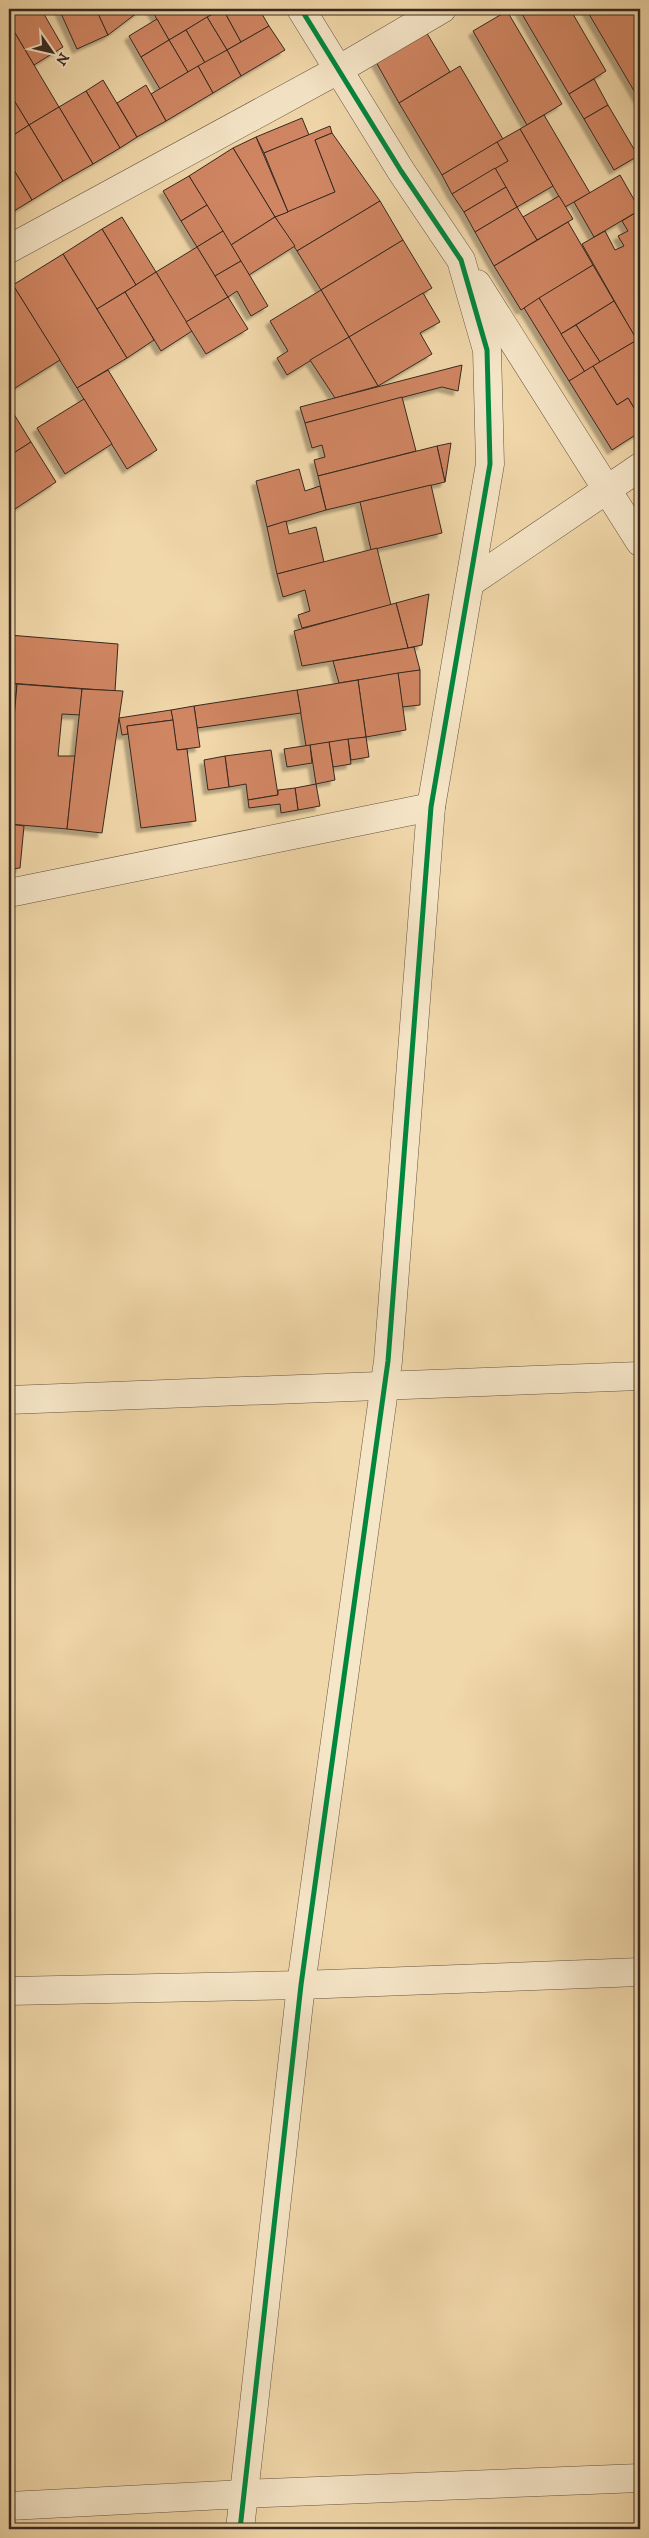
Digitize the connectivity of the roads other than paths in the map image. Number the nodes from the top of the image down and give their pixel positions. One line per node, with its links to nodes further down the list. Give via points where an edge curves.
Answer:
1 (301, 9): 3 (street)
2 (442, 9): 3 (street)
3 (338, 70): 4 (street); 5 (street)
4 (9, 249)
5 (461, 260): 7 (street); 9 (street, via 486,350 490,464)
6 (640, 467): 7 (street)
7 (607, 488): 8 (street); 9 (street)
8 (640, 542)
9 (471, 582): 10 (street)
10 (431, 806): 11 (street); 13 (street)
11 (9, 893)
12 (640, 1376): 13 (street)
13 (384, 1387): 14 (street); 16 (street)
14 (9, 1400)
15 (640, 1972): 16 (street)
16 (302, 1985): 17 (street); 19 (street)
17 (9, 1991)
18 (640, 2478): 19 (street)
19 (244, 2494): 20 (street); 21 (street)
20 (9, 2506)
21 (240, 2529)

